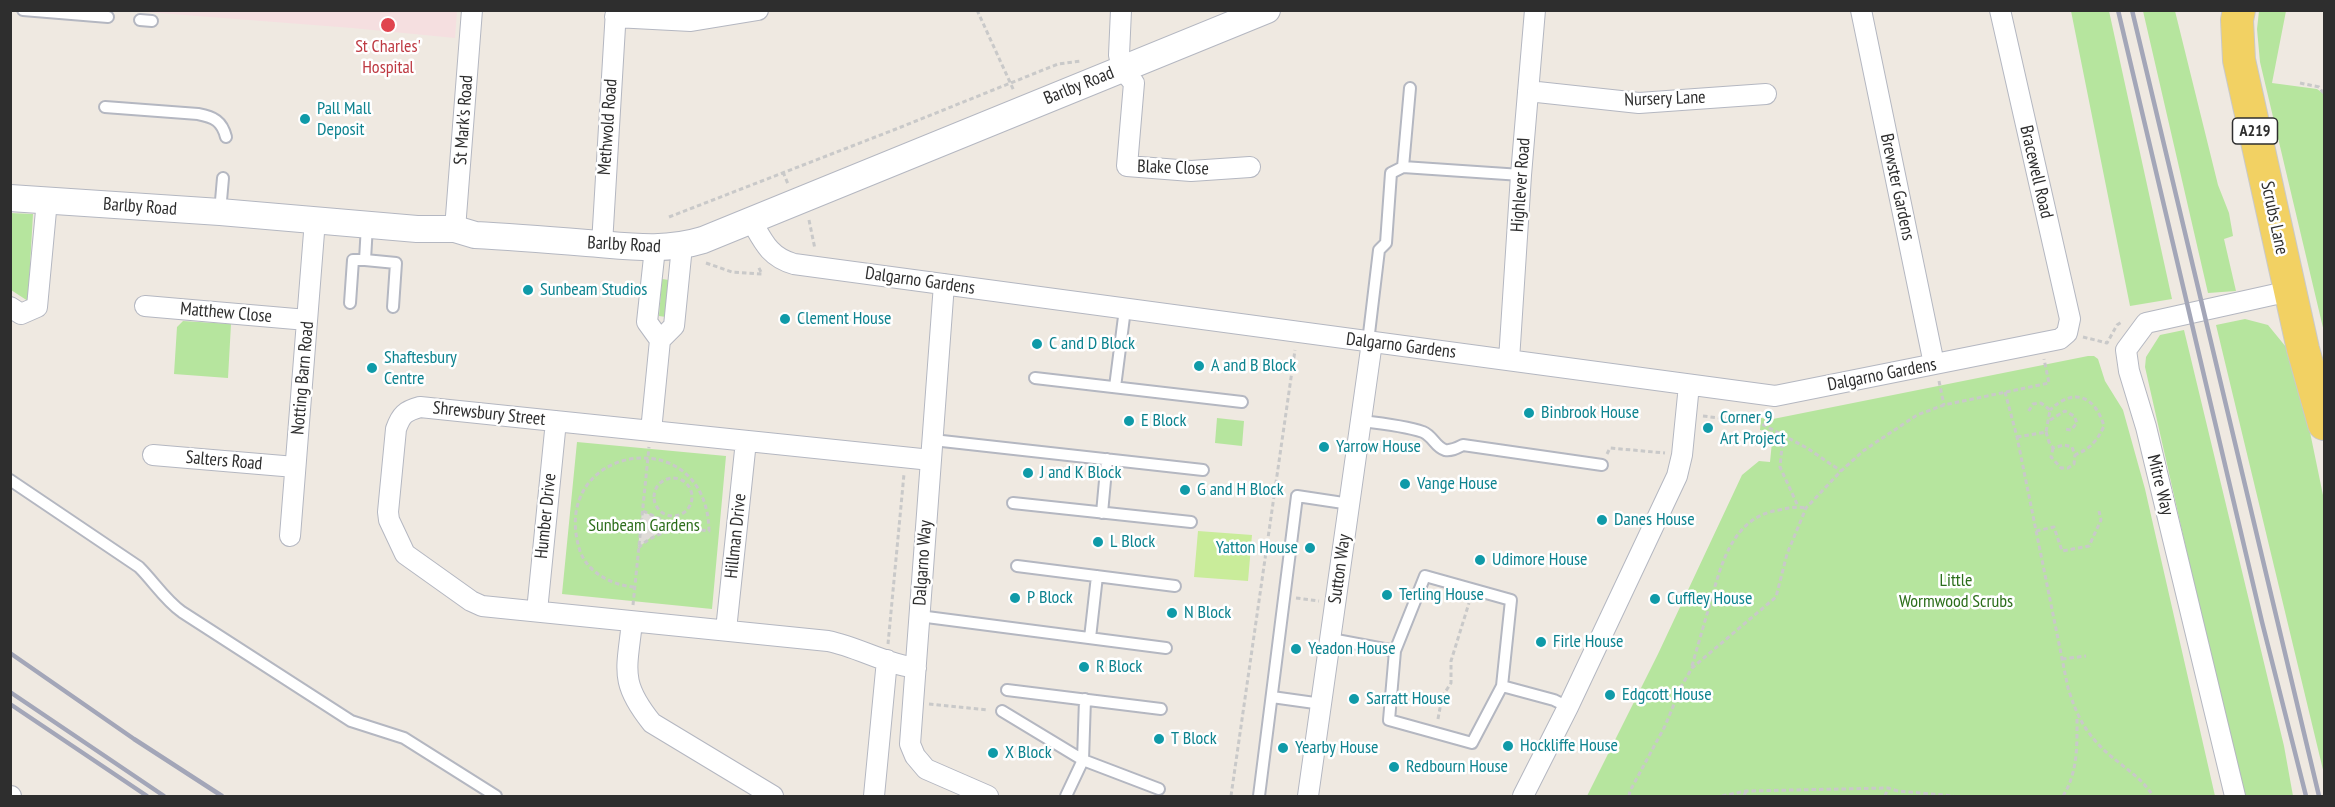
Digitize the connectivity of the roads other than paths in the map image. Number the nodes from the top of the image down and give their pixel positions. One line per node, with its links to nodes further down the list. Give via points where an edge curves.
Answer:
1 (23, 10): 11 (lane)
2 (472, 10): 30 (street, St Mark's Road)
3 (758, 10): 10 (street, via 691,21)
4 (1120, 10): 14 (street)
5 (1267, 10): 14 (street, Barlby Road)
6 (1535, 10): 16 (street, Highlever Road)
7 (1861, 10): 47 (street, Brewster Gardens)
8 (2000, 10): 43 (street, Bracewell Road, via 2070,319)
9 (2239, 10): 36 (main road, Scrubs Lane / A219, via 2239,60)
10 (616, 14): 31 (street, Methwold Road)
11 (108, 17)
12 (140, 20): 13 (lane)
13 (152, 21)
14 (1122, 69): 20 (street, Blake Close, via 1134,82 1127,166 1191,171); 28 (street, Barlby Road)
15 (1410, 88): 21 (lane)
16 (1528, 91): 17 (street, Nursery Lane, via 1639,103); 22 (street, Highlever Road)
17 (1766, 94)
18 (105, 107): 19 (lane, via 212,117 220,122)
19 (226, 137)
20 (1250, 167)
21 (1404, 167): 22 (lane); 45 (lane, via 1391,173 1386,243 1379,250)
22 (1521, 175): 46 (street, Highlever Road)
23 (223, 178): 26 (lane)
24 (10, 198): 25 (street, Barlby Road)
25 (47, 200): 26 (street, Barlby Road); 39 (street, via 37,308 21,314)
26 (220, 212): 27 (street, Barlby Road)
27 (315, 220): 29 (street, Barlby Road); 42 (street, Notting Barn Road)
28 (751, 220): 32 (street, Barlby Road); 35 (street, Dalgarno Gardens, via 773,255 782,261)
29 (367, 225): 30 (street, Barlby Road); 34 (lane)
30 (455, 229): 31 (street, Barlby Road, via 475,235)
31 (602, 244): 33 (street, Barlby Road)
32 (682, 246): 33 (street, Barlby Road); 44 (street, via 674,326)
33 (655, 248): 44 (street, via 647,322)
34 (365, 261): 37 (lane, via 353,260); 40 (lane, via 396,263)
35 (944, 284): 41 (street, Dalgarno Gardens); 56 (street, Dalgarno Way)
36 (2290, 291): 54 (main road, Scrubs Lane / A219); 101 (street, Mitre Way, via 2146,322 2126,350 2128,371 2146,428)
37 (350, 303)
38 (144, 306): 42 (street, Matthew Close)
39 (10, 307)
40 (393, 307)
41 (1125, 309): 45 (street, Dalgarno Gardens); 50 (lane)
42 (307, 320): 62 (street, Notting Barn Road)
43 (2067, 333): 47 (street, Dalgarno Gardens, via 2060,339)
44 (660, 340): 55 (street)
45 (1370, 342): 46 (street, Dalgarno Gardens); 53 (street, Sutton Way)
46 (1509, 360): 49 (street, Dalgarno Gardens)
47 (1934, 364): 49 (street, Dalgarno Gardens, via 1775,396)
48 (1035, 378): 50 (lane)
49 (1689, 385): 88 (street, via 1677,476)
50 (1115, 387): 51 (lane)
51 (1242, 402)
52 (556, 421): 55 (street, Shrewsbury Street); 73 (street, Humber Drive); 73 (street, Shrewsbury Street, via 420,407 400,416 396,429 388,512 405,554 482,606)
53 (1361, 421): 61 (lane, via 1422,432 1443,449 1463,445); 66 (street, Sutton Way)
54 (2325, 424)
55 (650, 439): 57 (street, Shrewsbury Street)
56 (933, 440): 59 (lane); 60 (street, Dalgarno Way)
57 (746, 441): 60 (street, Shrewsbury Street); 76 (street, Hillman Drive)
58 (153, 455): 62 (street, Salters Road)
59 (1107, 459): 63 (lane); 67 (lane)
60 (931, 460): 75 (street, Dalgarno Way)
61 (1602, 465)
62 (295, 467): 69 (street, Notting Barn Road)
63 (1203, 470)
64 (10, 480): 93 (lane, via 139,567 169,602 192,619 351,722 404,738)
65 (1013, 504): 67 (lane)
66 (1350, 504): 78 (street, Sutton Way); 85 (lane, via 1297,496)
67 (1102, 513): 68 (lane)
68 (1191, 522)
69 (290, 536)
70 (1017, 566): 71 (lane)
71 (1097, 576): 72 (lane); 77 (lane)
72 (1175, 586)
73 (537, 611): 74 (street, Shrewsbury Street)
74 (632, 614): 76 (street, Shrewsbury Street); 94 (street, via 627,674 629,687 645,715 652,723)
75 (919, 616): 77 (lane); 82 (street, Dalgarno Way)
76 (726, 630): 81 (street, Shrewsbury Street, via 828,641)
77 (1090, 638): 79 (lane)
78 (1331, 639): 80 (lane); 87 (street, Sutton Way)
79 (1166, 648)
80 (1395, 651): 83 (lane, via 1389,720 1472,743); 83 (lane, via 1425,576 1511,600)
81 (888, 655): 82 (street, Shrewsbury Street, via 894,665); 95 (street)
82 (916, 668): 96 (street, Dalgarno Way, via 910,744 915,756 926,769)
83 (1502, 686): 88 (lane)
84 (1007, 690): 86 (lane)
85 (1272, 697): 87 (lane); 98 (lane)
86 (1085, 699): 89 (lane); 91 (lane)
87 (1322, 704): 99 (street, Sutton Way)
88 (1568, 707): 100 (street)
89 (1161, 709)
90 (1002, 711): 91 (lane)
91 (1083, 760): 92 (lane); 97 (lane)
92 (1159, 789)
93 (496, 796)
94 (773, 796)
95 (874, 796)
96 (988, 796)
97 (1066, 796)
98 (1259, 796)
99 (1308, 796)
100 (1523, 796)
101 (2235, 796)

